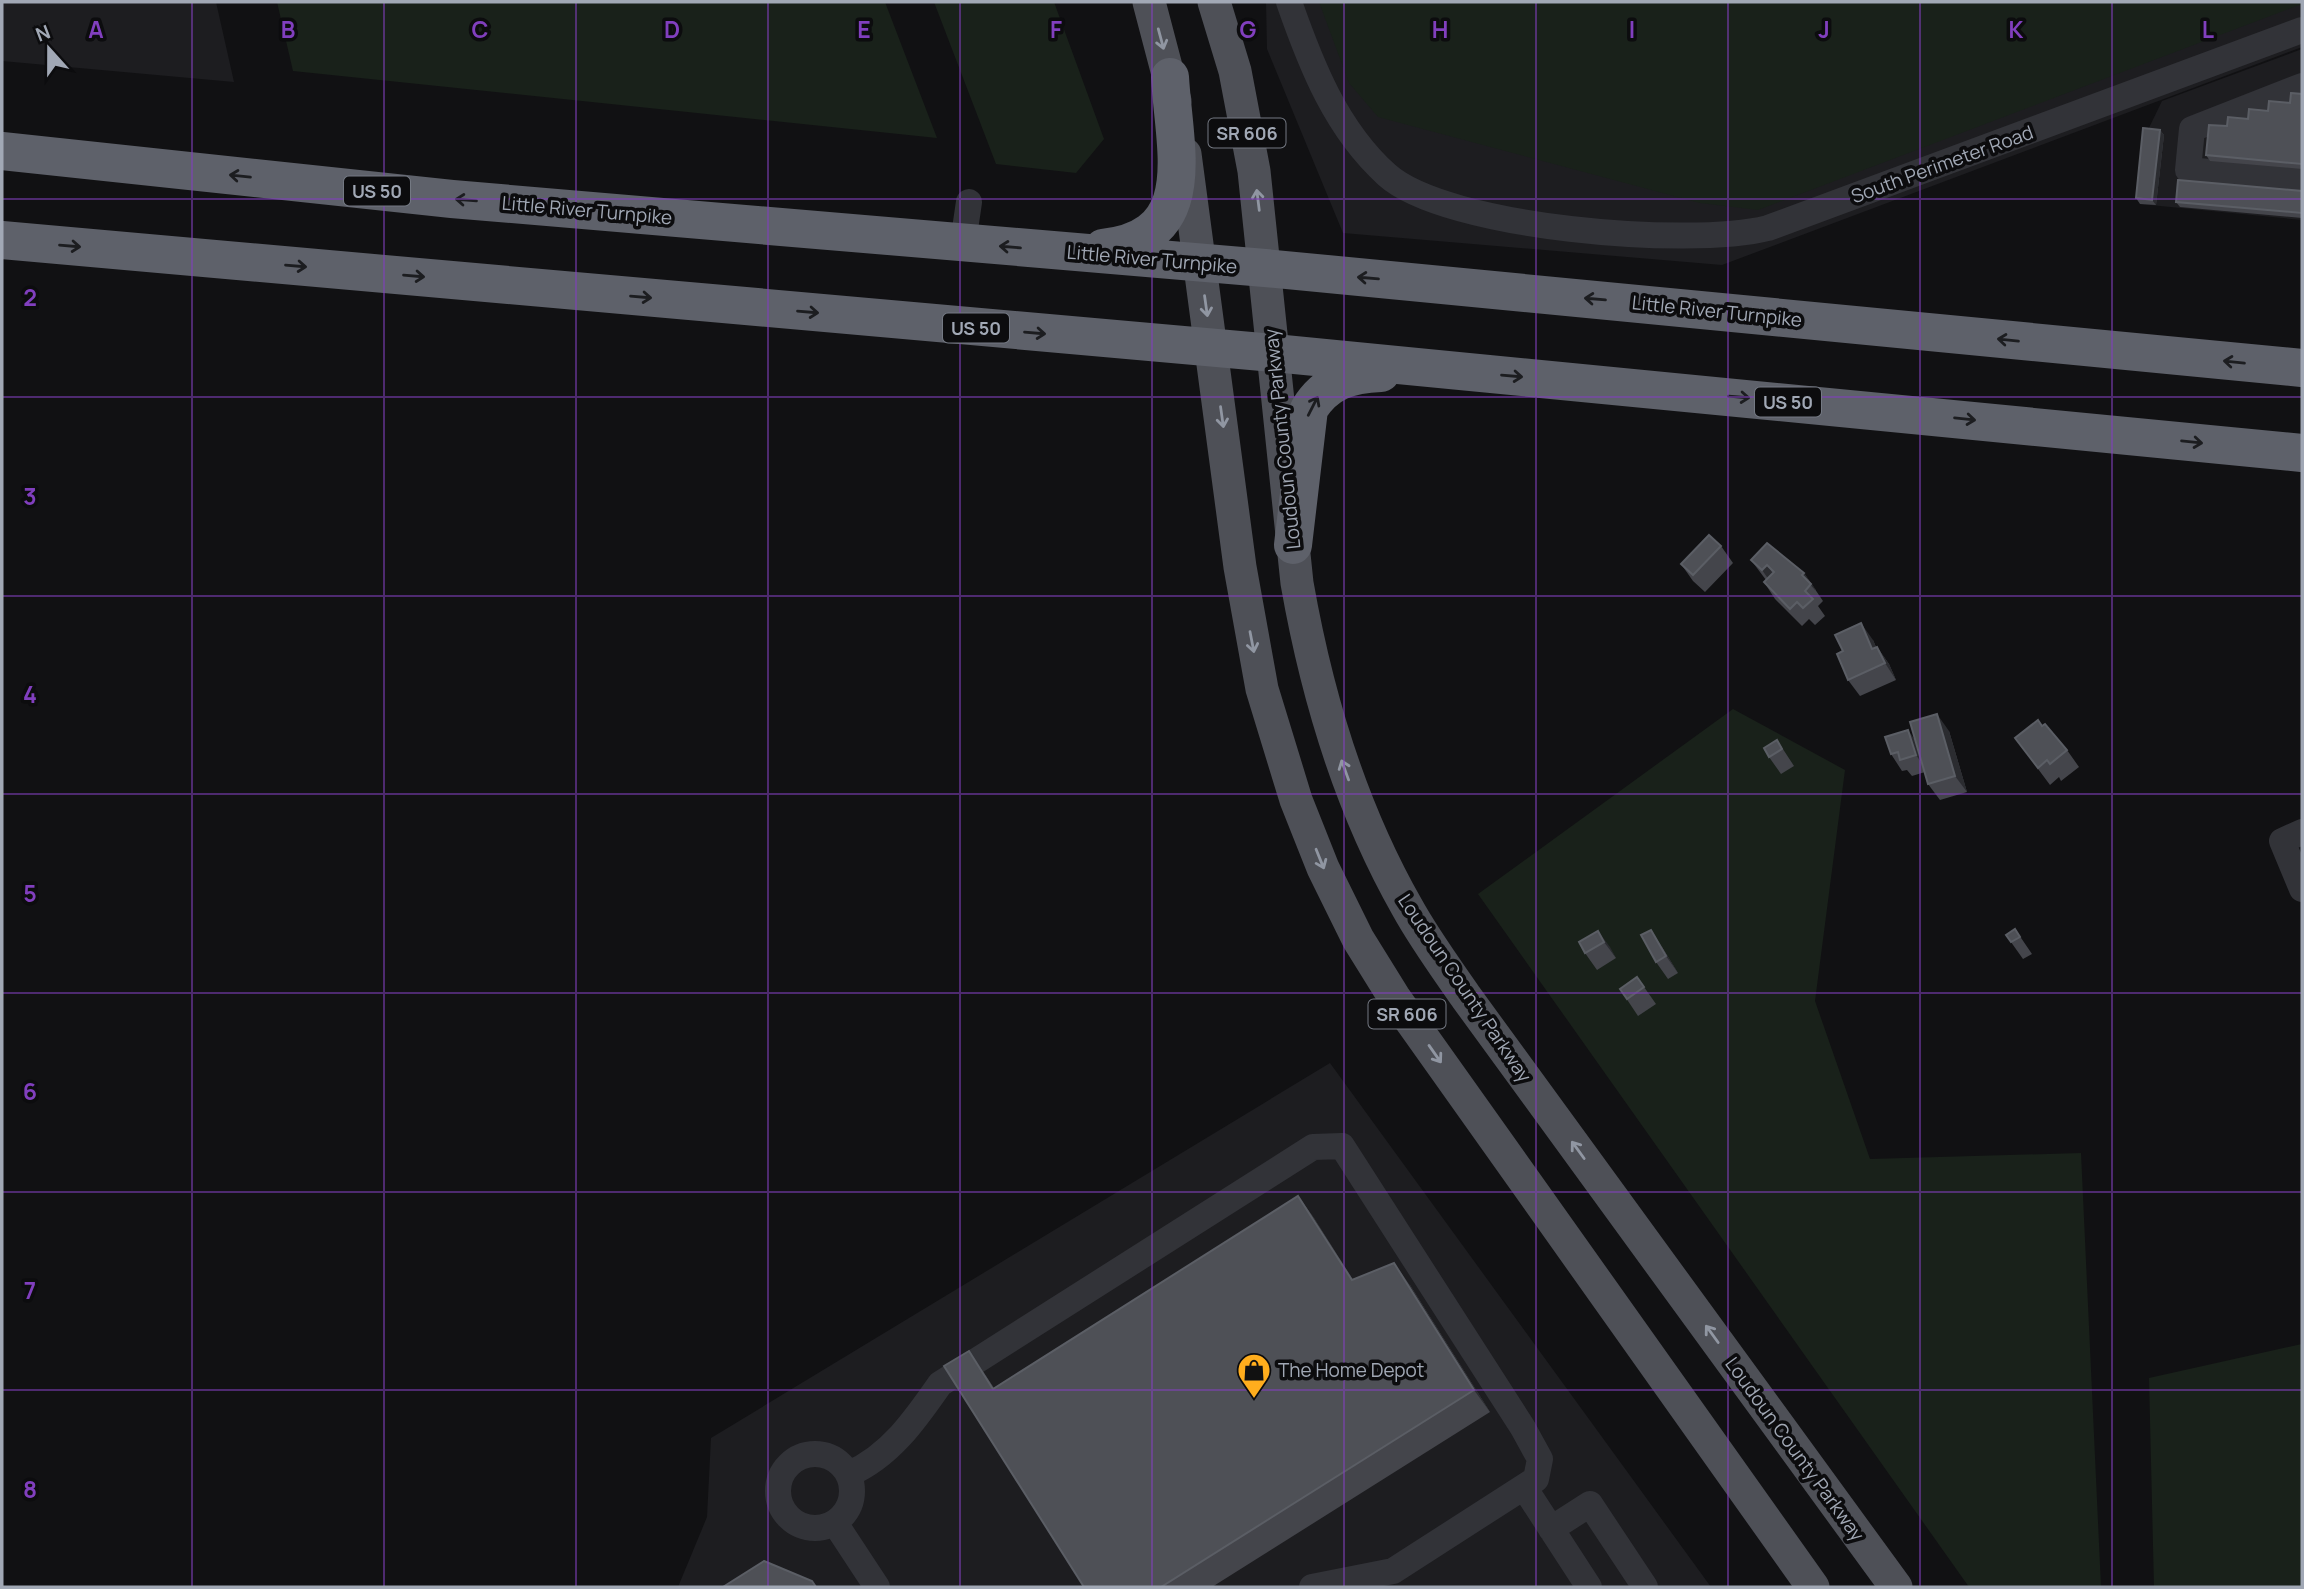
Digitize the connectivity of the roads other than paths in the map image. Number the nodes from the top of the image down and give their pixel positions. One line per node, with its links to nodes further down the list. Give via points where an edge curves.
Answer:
1 (1149, 2): 5 (main road, SR 606, one-way to 5)
2 (1214, 2): 14 (main road, Loudoun County Parkway / SR 606, one-way to 2, via 1244,114)
3 (1289, 2): 4 (lane, South Perimeter Road, via 1325,93 1353,137 1405,190 1443,205 1498,217 1692,237 1768,228)
4 (2302, 30)
5 (1170, 77): 12 (highway, via 1176,181 1167,216 1157,229 1127,244); 13 (main road, SR 606)
6 (2302, 86): 8 (lane, via 2192,129 2188,170)
7 (2, 151): 11 (highway, Little River Turnpike / US 50, one-way to 7, via 452,199)
8 (2302, 181)
9 (969, 202): 11 (lane)
10 (2, 240): 15 (highway, US 50, one-way to 15)
11 (963, 243): 12 (highway, Little River Turnpike / US 50, one-way to 11)
12 (1053, 251): 13 (highway, Little River Turnpike / US 50)
13 (1200, 263): 14 (highway, Little River Turnpike / US 50); 15 (main road, SR 606, one-way to 15)
14 (1265, 268): 16 (main road, Loudoun County Parkway / SR 606); 17 (highway, Little River Turnpike / US 50, one-way to 14)
15 (1212, 349): 16 (highway, US 50); 27 (main road, SR 606, one-way to 27, via 1240,567 1262,689 1296,800 1329,880 1394,997)
16 (1274, 353): 18 (highway, US 50); 20 (main road, Loudoun County Parkway / SR 606)
17 (2302, 368)
18 (1457, 371): 19 (highway, US 50, one-way to 19); 20 (highway, one-way to 18, via 1304,430 1318,396 1335,382 1356,376)
19 (2302, 453)
20 (1293, 545): 32 (main road, Loudoun County Parkway / SR 606, one-way to 20, via 1466,997 1408,908 1371,837 1330,729 1306,633)
21 (2302, 832): 22 (lane, via 2282,841)
22 (2302, 889)
23 (849, 1474): 24 (lane, via 872,1464 912,1424 940,1384 1313,1147 1342,1146 1529,1438 1539,1459 1536,1479); 25 (lane, via 849,1506); 25 (lane, via 841,1464 819,1453 794,1459 779,1478 778,1501 792,1521 813,1529)
24 (1524, 1487): 26 (lane); 29 (lane, via 1393,1571)
25 (835, 1522): 28 (lane)
26 (1551, 1529): 30 (lane); 31 (lane, via 1590,1504)
27 (1809, 1586)
28 (877, 1587)
29 (1312, 1587)
30 (1589, 1587)
31 (1645, 1587)
32 (1896, 1587)

